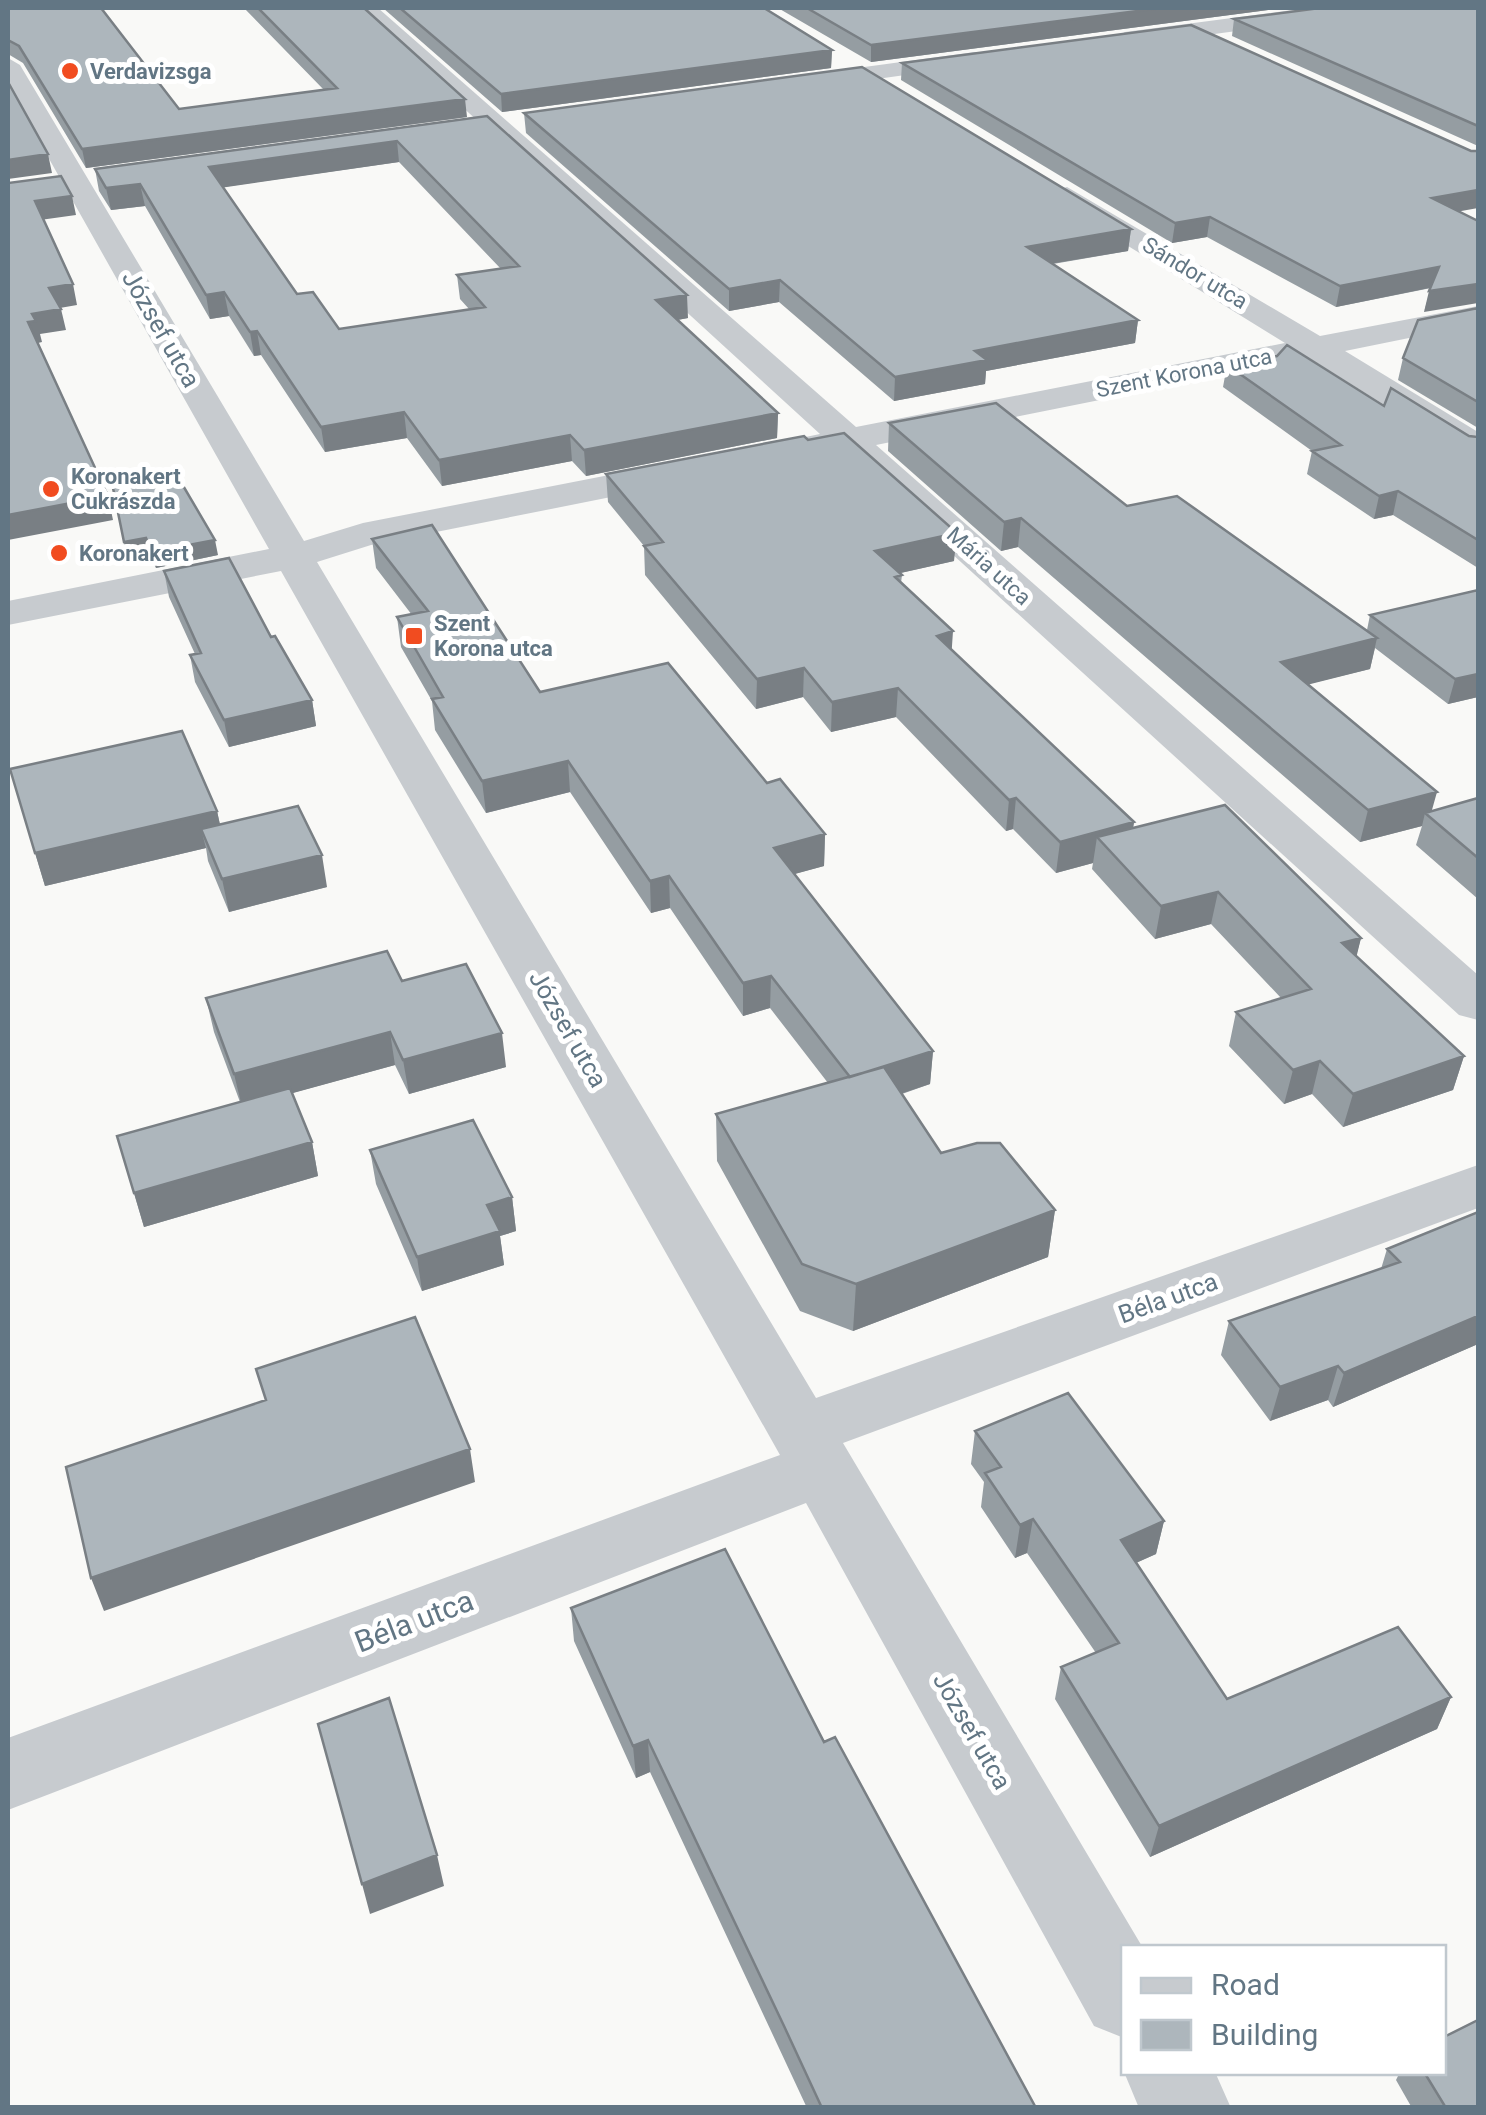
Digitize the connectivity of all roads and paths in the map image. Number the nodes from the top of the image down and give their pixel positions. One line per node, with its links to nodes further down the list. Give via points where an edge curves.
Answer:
1 (366, 8): 14 (street, Mária utca)
2 (1143, 8): 4 (street)
3 (1355, 8): 4 (street)
4 (1192, 30): 5 (street); 7 (street)
5 (1096, 43)
6 (819, 45): 10 (street)
7 (1228, 46)
8 (1000, 56): 10 (street)
9 (8, 65): 16 (street, József utca)
10 (866, 74): 11 (street); 12 (street)
11 (769, 87)
12 (899, 94)
13 (536, 118): 14 (street)
14 (498, 124): 15 (street); 21 (street, Mária utca)
15 (460, 129)
16 (86, 180): 18 (street); 25 (street, József utca)
17 (1050, 185): 20 (street, Sándor utca)
18 (42, 186)
19 (1478, 315): 20 (street, Szent Korona utca)
20 (1316, 347): 21 (street, Szent Korona utca); 22 (street, Sándor utca)
21 (847, 440): 23 (street, Szent Korona utca); 27 (street, Mária utca)
22 (1478, 447)
23 (750, 458)
24 (712, 466): 25 (street, via 363,535)
25 (294, 556): 26 (street); 29 (street, József utca)
26 (8, 613)
27 (1478, 1003)
28 (1478, 1186): 29 (street, Béla utca)
29 (811, 1450): 30 (street, Béla utca); 31 (street, József utca)
30 (8, 1774)
31 (1121, 1991)
32 (1169, 2075): 33 (street)
33 (1187, 2108)

